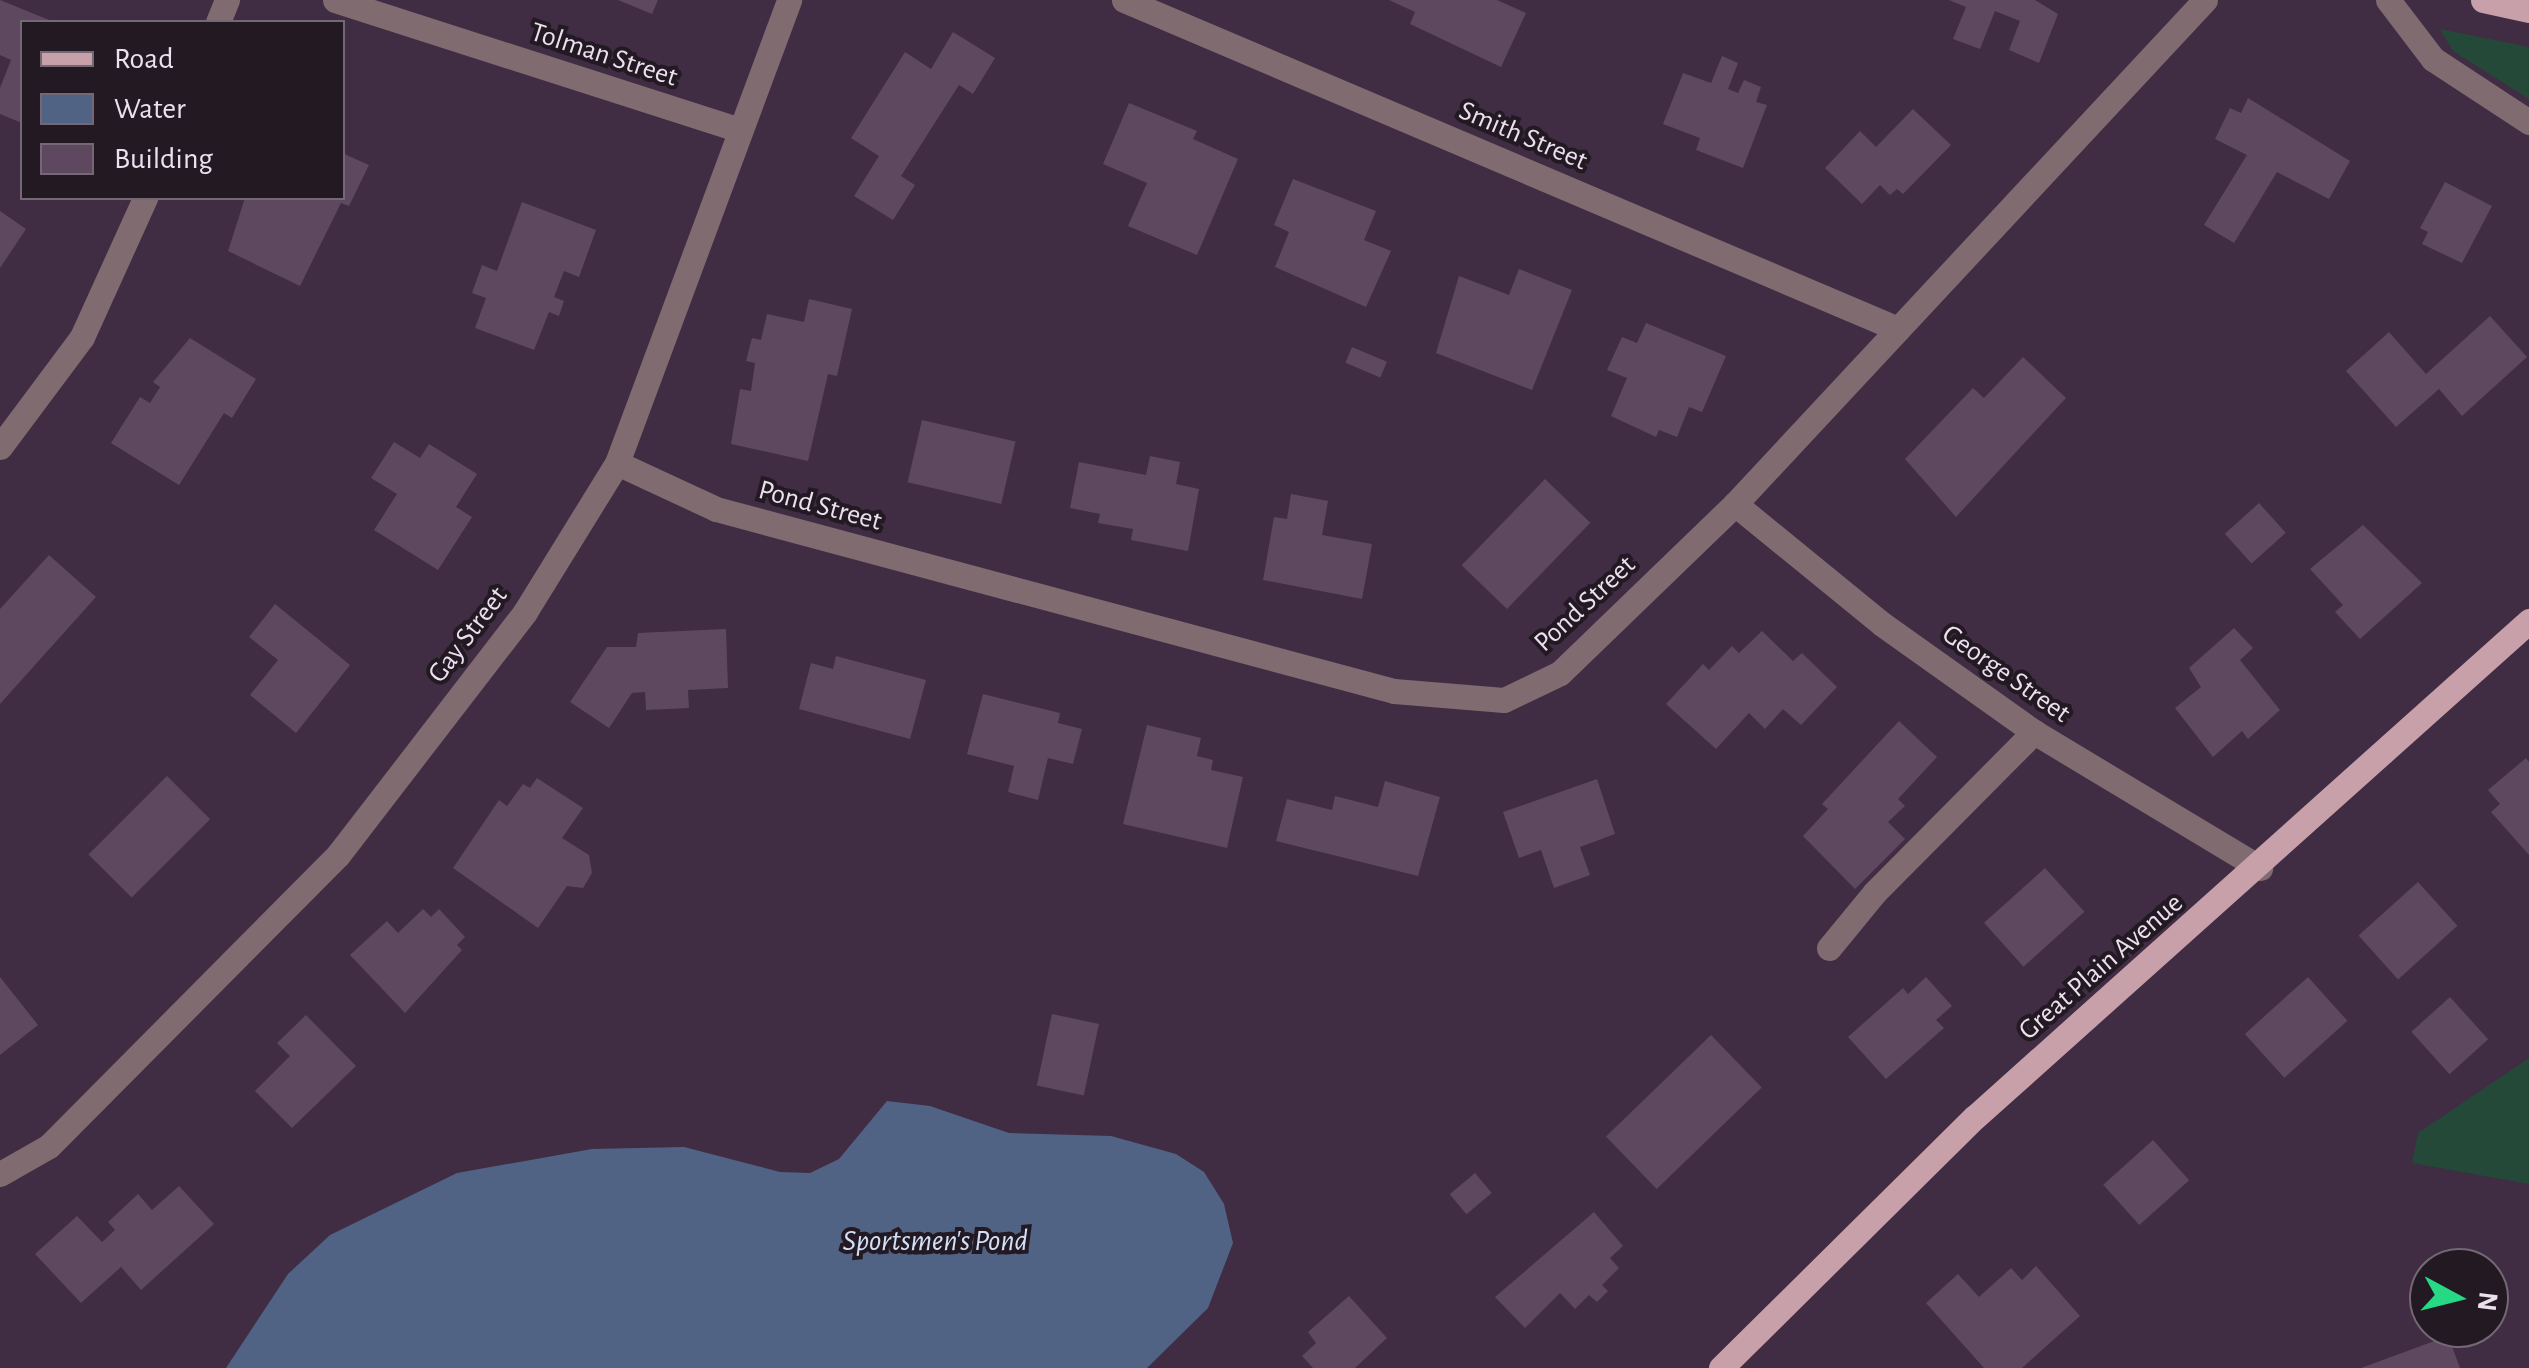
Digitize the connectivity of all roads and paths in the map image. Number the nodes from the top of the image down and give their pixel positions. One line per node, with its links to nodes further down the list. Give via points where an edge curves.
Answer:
1 (336, 0): 9 (street, Tolman Street)
2 (788, 0): 9 (street, Gay Street)
3 (1124, 0): 11 (street, Smith Street)
4 (2205, 0): 11 (street, Pond Street)
5 (2388, 0): 8 (street, via 2439,64)
6 (2483, 0): 7 (main road)
7 (2529, 10)
8 (2529, 122)
9 (740, 130): 13 (street, Gay Street)
10 (144, 200): 12 (street, via 82,337)
11 (1898, 329): 14 (street, Pond Street)
12 (0, 447)
13 (617, 464): 14 (street, Pond Street, via 716,509 1394,692 1504,700 1560,673); 19 (street, Gay Street, via 524,612 338,855 50,1146)
14 (1735, 504): 16 (street, George Street, via 1882,624)
15 (2529, 622): 17 (main road, Great Plain Avenue)
16 (2034, 732): 17 (street, George Street); 18 (street, via 1875,892)
17 (2260, 868): 20 (main road, Great Plain Avenue, via 1975,1117)
18 (1829, 948)
19 (0, 1174)
20 (1722, 1368)

